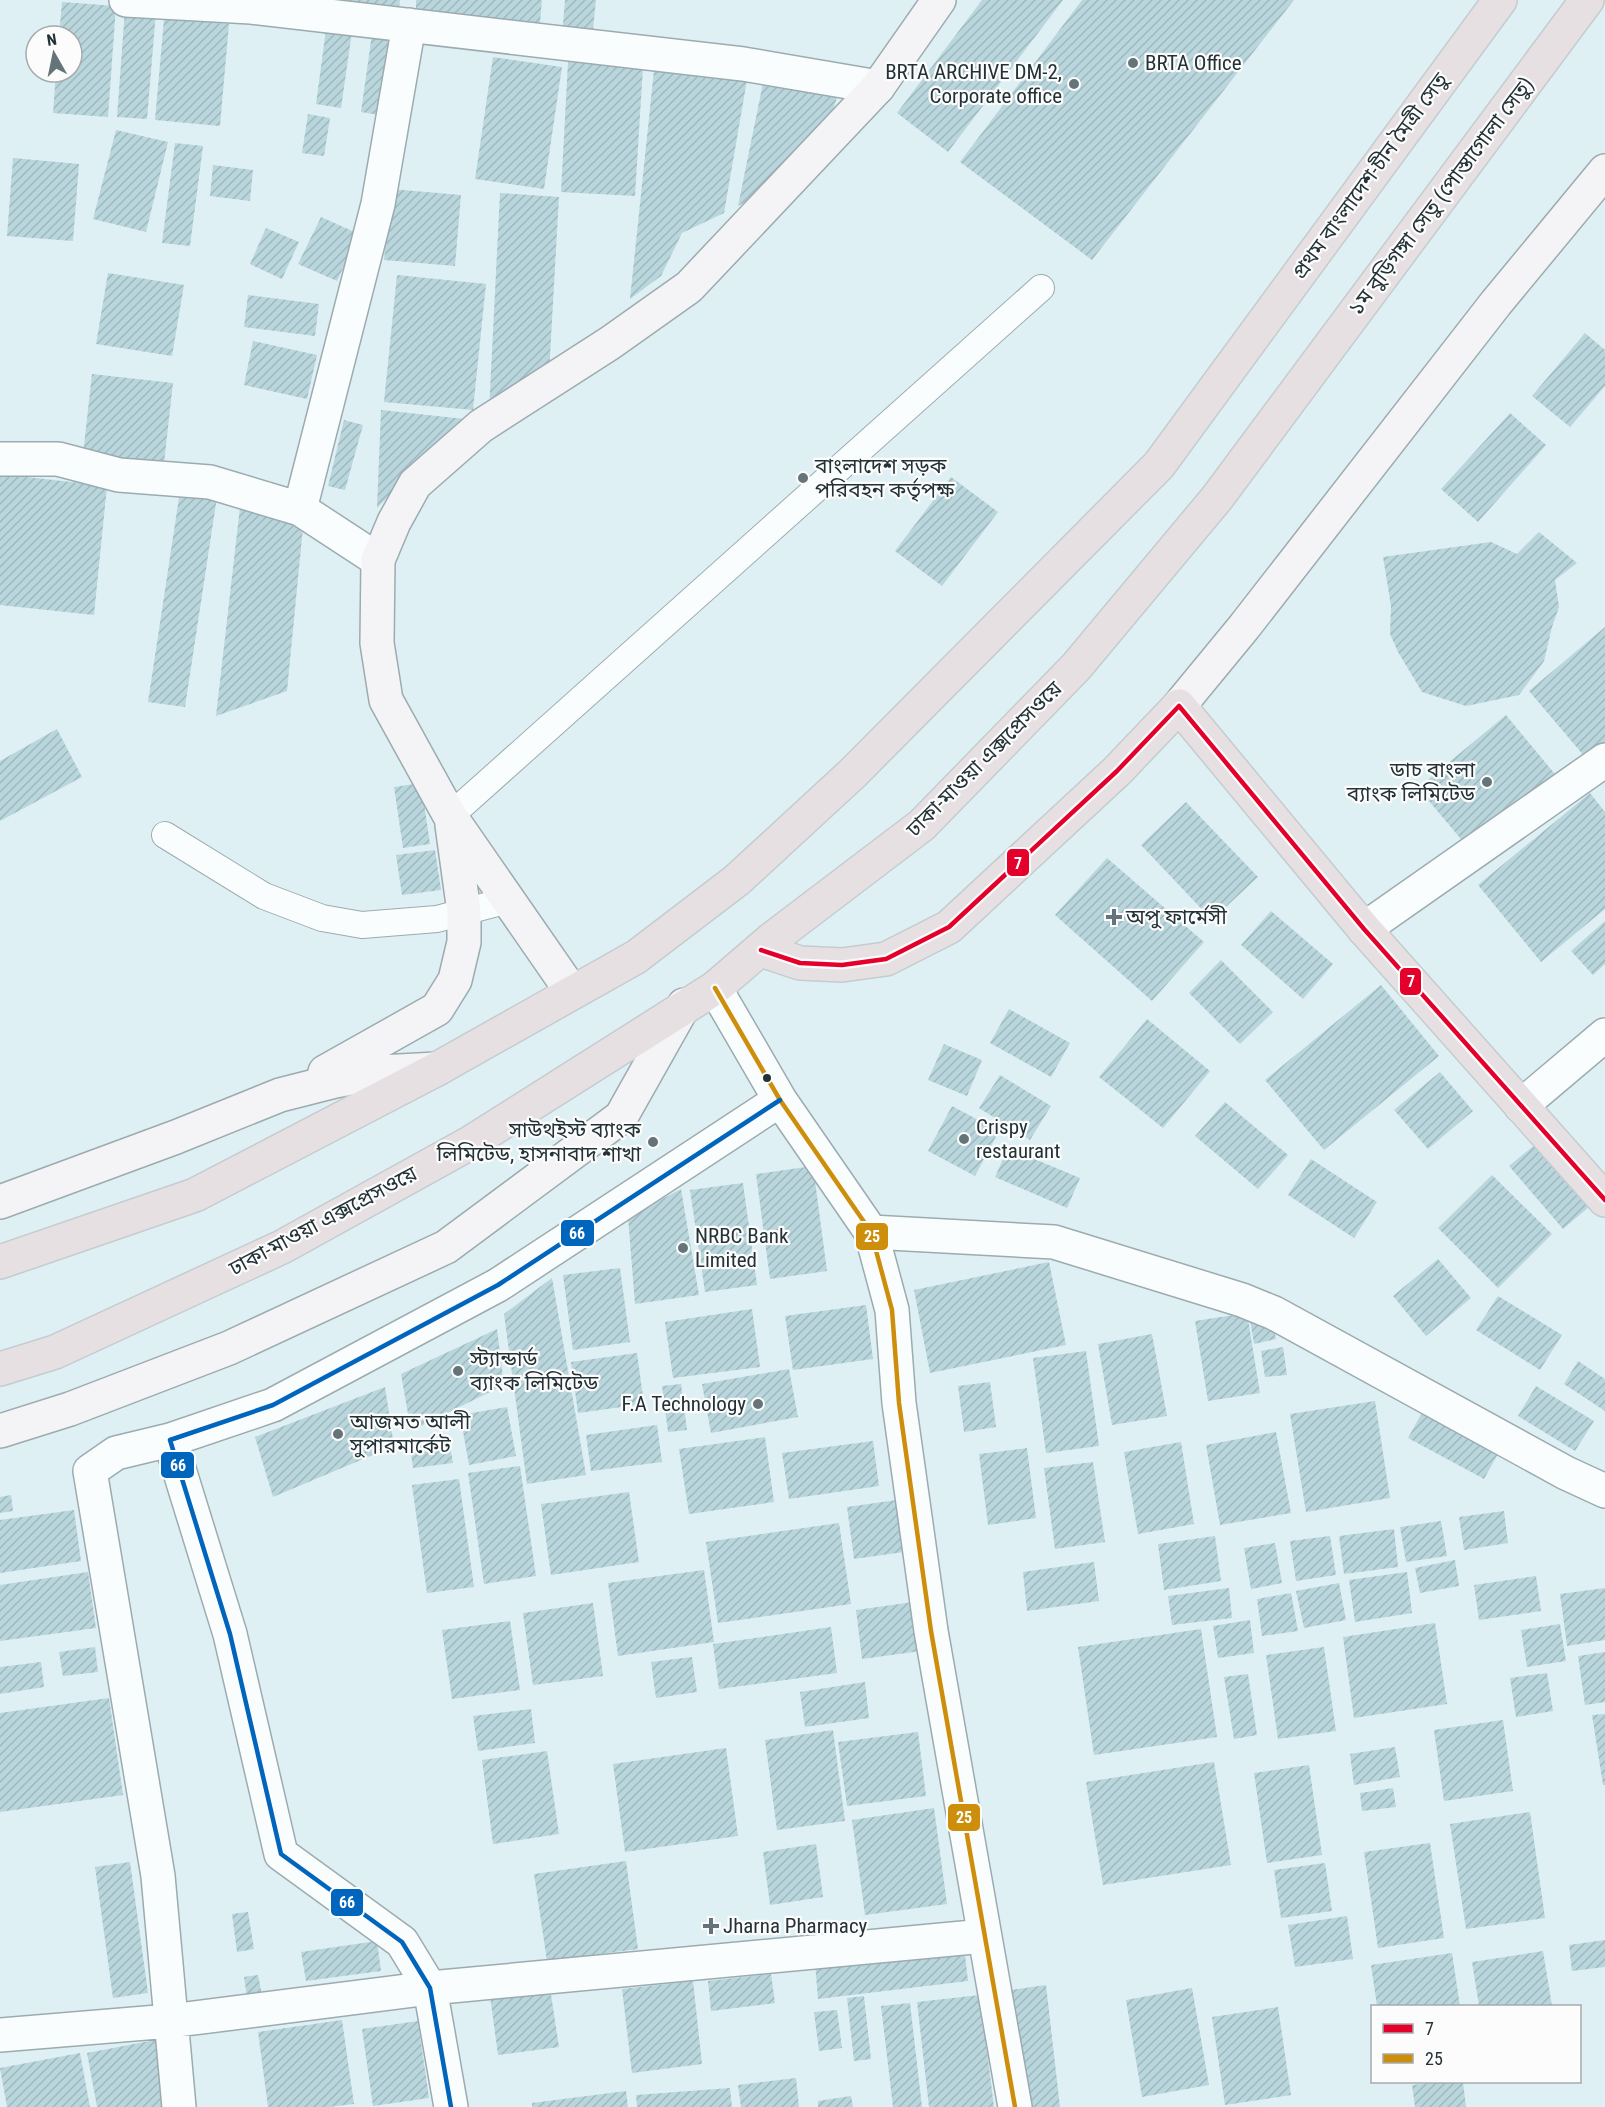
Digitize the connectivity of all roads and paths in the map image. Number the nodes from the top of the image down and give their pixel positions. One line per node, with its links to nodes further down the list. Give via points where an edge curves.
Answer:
1 (126, 0): 5 (street, via 251,7)
2 (939, 0): 6 (main road)
3 (1500, 0): 22 (highway, প্রথম বাংলাদেশ-চীন মৈত্রী সেতু, via 1160,465 853,773 737,880 636,957)
4 (1587, 0): 9 (highway, ১ম বুড়িগঙ্গা সেতু (পোস্তাগোলা সেতু))
5 (409, 25): 6 (street, via 743,64); 11 (street, via 378,204)
6 (878, 87): 12 (main road, via 689,287 481,426 416,484)
7 (1605, 171): 13 (main road, via 1496,303)
8 (1041, 288): 15 (lane)
9 (1295, 392): 20 (highway, ঢাকা-মাওয়া এক্সপ্রেসওয়ে, via 1217,498 1076,667 922,825)
10 (0, 459): 11 (street, via 58,459 119,475 210,482)
11 (300, 509): 12 (street)
12 (378, 560): 15 (main road, via 377,644 386,700)
13 (1179, 706): 19 (highway); 20 (highway, via 1117,771 949,927 886,959 842,965 800,963)
14 (1605, 760): 19 (street)
15 (450, 816): 17 (main road); 18 (main road)
16 (165, 835): 18 (lane, via 264,896 322,918 362,925 437,919)
17 (508, 900): 18 (lane); 22 (main road)
18 (464, 912): 26 (main road, via 464,942 455,980 437,1009)
19 (1364, 929): 28 (highway)
20 (762, 950): 21 (highway, ঢাকা-মাওয়া এক্সপ্রেসওয়ে)
21 (715, 988): 23 (highway, ঢাকা-মাওয়া এক্সপ্রেসওয়ে); 27 (street)
22 (572, 992): 25 (highway)
23 (684, 1005): 33 (highway, ঢাকা-মাওয়া এক্সপ্রেসওয়ে, via 470,1143 282,1247 55,1352); 34 (main road, via 621,1117 446,1247 230,1348)
24 (1605, 1035): 28 (street)
25 (437, 1070): 26 (main road, via 380,1072); 32 (highway, via 195,1195)
26 (280, 1095): 30 (main road)
27 (780, 1100): 31 (street); 35 (street, via 498,1285 273,1405)
28 (1521, 1106): 29 (highway)
29 (1605, 1200)
30 (0, 1202)
31 (871, 1232): 36 (street, via 1054,1242 1242,1300 1274,1313); 37 (street, via 892,1310 899,1403 931,1631)
32 (0, 1262)
33 (0, 1370)
34 (0, 1431)
35 (170, 1440): 38 (street, via 230,1634 281,1854 402,1942); 39 (street, via 116,1453 90,1471 158,1876)
36 (1605, 1491)
37 (984, 1936): 38 (street); 43 (street)
38 (430, 1988): 39 (street); 42 (street)
39 (170, 2021): 40 (street); 41 (street)
40 (0, 2035)
41 (179, 2107)
42 (451, 2107)
43 (1015, 2107)

